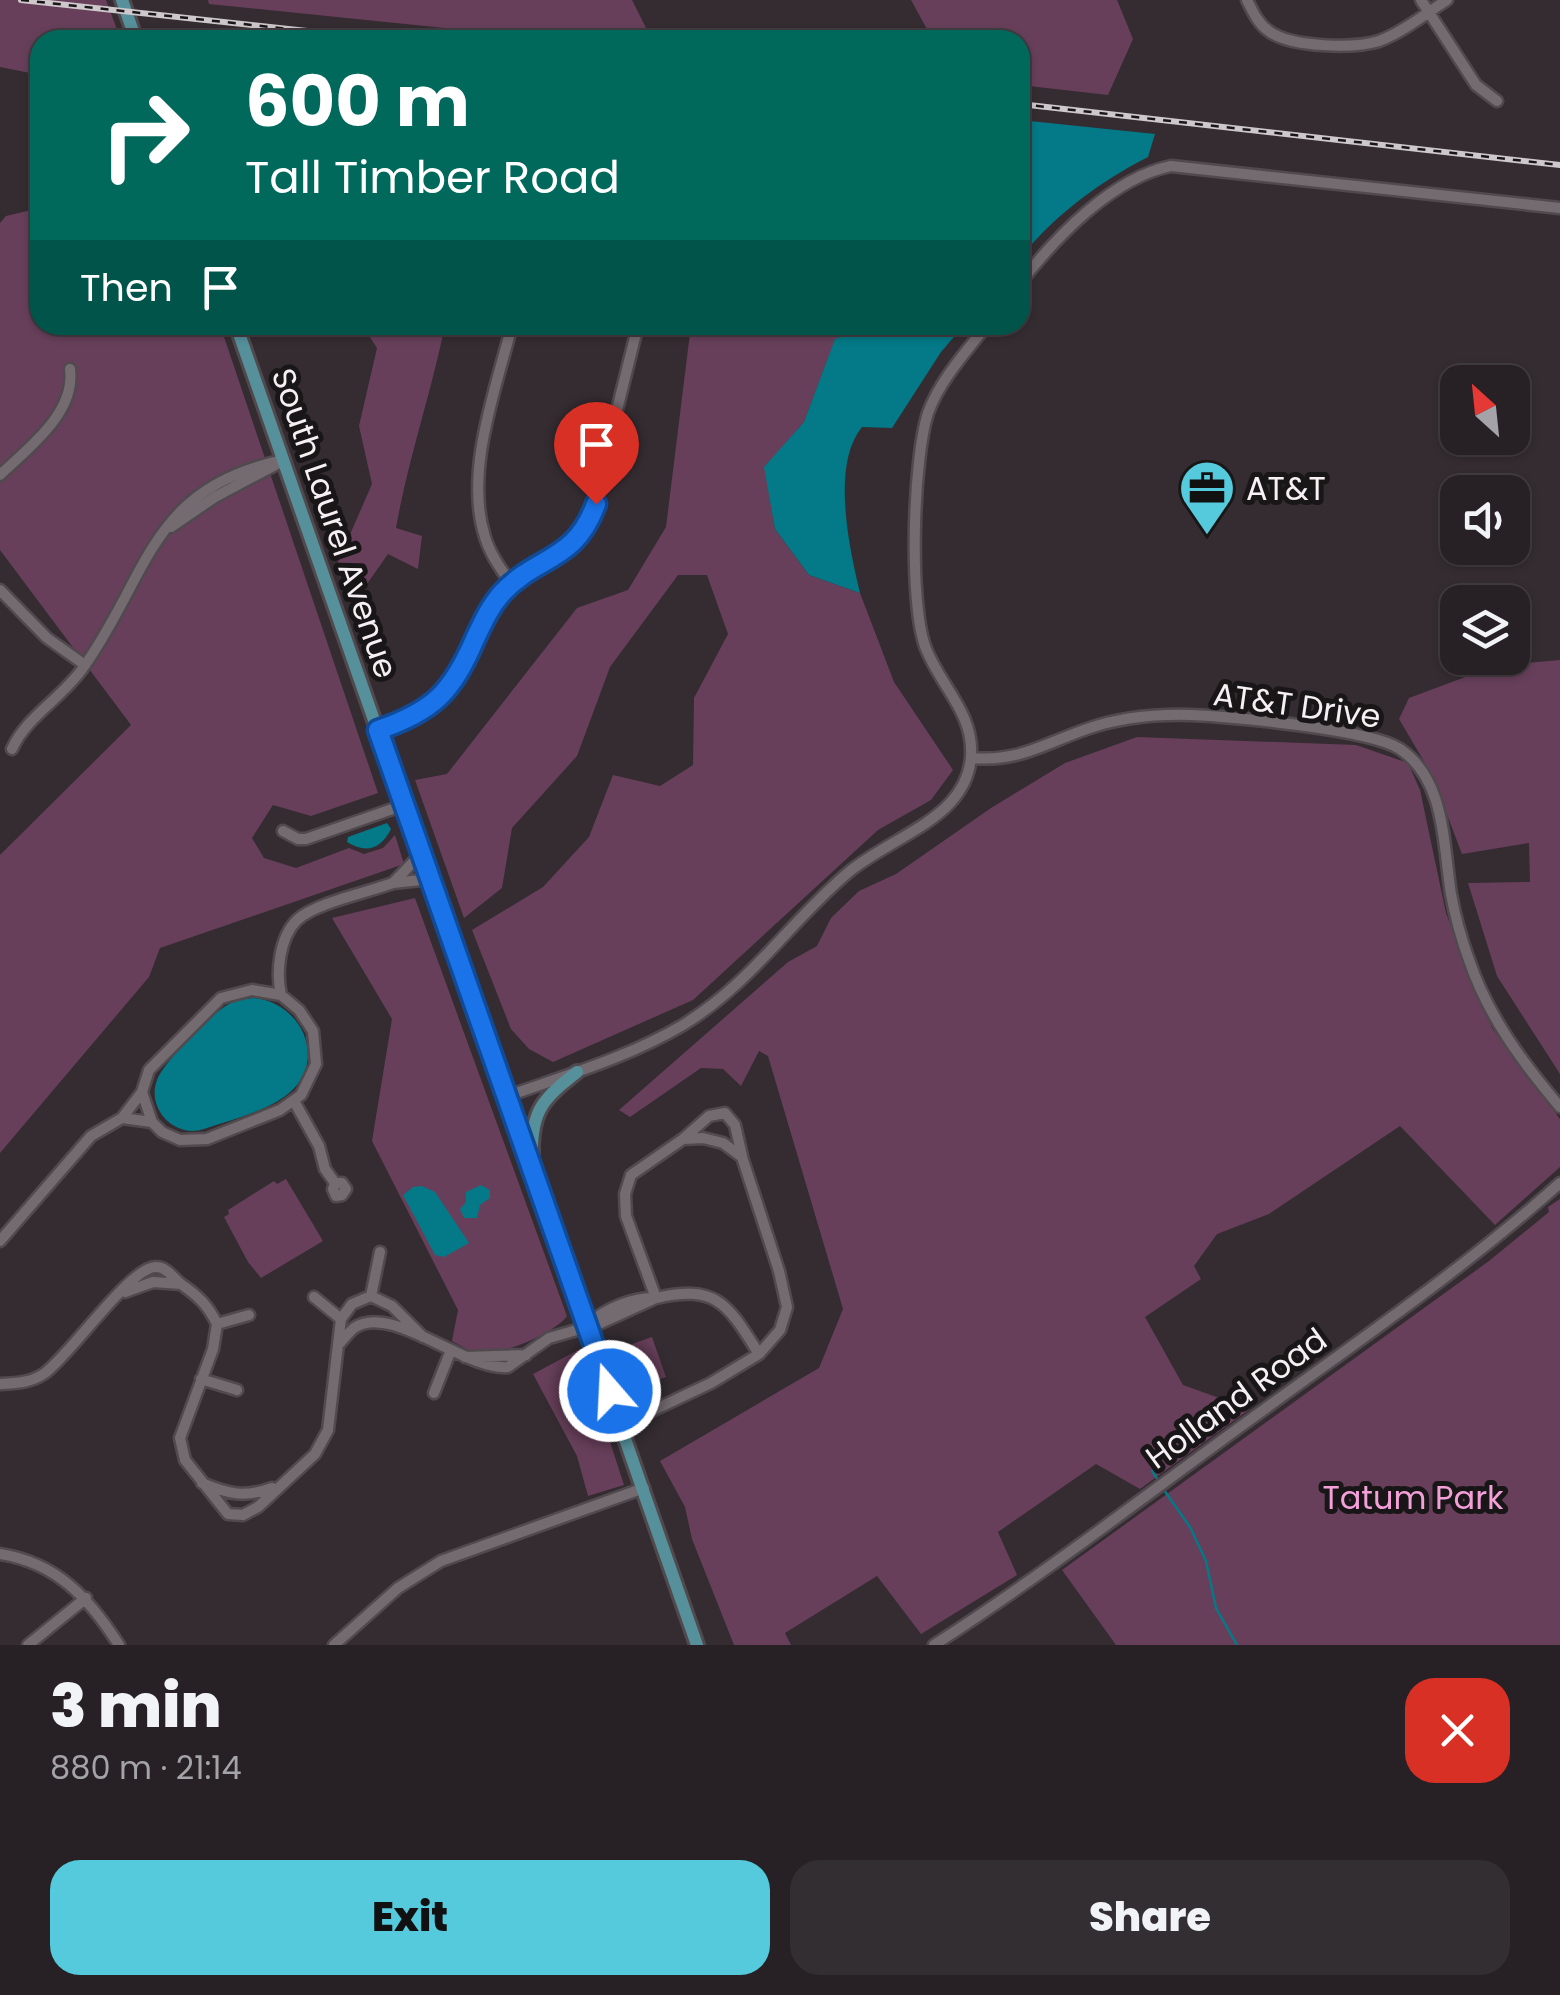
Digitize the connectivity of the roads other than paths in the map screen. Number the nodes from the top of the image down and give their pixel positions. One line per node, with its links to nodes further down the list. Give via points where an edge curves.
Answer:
1 (122, 0): 6 (main road)
2 (1247, 0): 5 (street, via 1276,35 1339,46 1382,40)
3 (1422, 0): 5 (street)
4 (1447, 0): 5 (street)
5 (1429, 12): 7 (street, via 1476,86)
6 (132, 30)
7 (1497, 101)
8 (1560, 208): 9 (street, via 1171,166 1121,187 1057,238)
9 (1030, 271)
10 (240, 335): 15 (main road, South Laurel Avenue)
11 (510, 335): 17 (street, via 478,492 484,537)
12 (636, 335): 17 (street, via 592,515 570,546)
13 (979, 335): 22 (street, via 929,412 920,452 915,577 925,645 965,716)
14 (70, 369): 16 (street, via 72,384 57,414)
15 (284, 460): 19 (street, via 162,533); 20 (main road, South Laurel Avenue)
16 (0, 475)
17 (511, 584): 20 (street, via 489,610 446,693 419,714)
18 (0, 590): 19 (street)
19 (85, 665): 21 (street, via 20,732)
20 (378, 730): 23 (main road, South Laurel Avenue)
21 (12, 750)
22 (971, 758): 31 (street, via 964,784 946,808 852,869 730,992 655,1040); 35 (street, AT&T Drive, via 1020,756 1106,723 1173,714 1366,736 1396,746 1420,768 1436,802 1458,924 1484,996)
23 (404, 805): 24 (street, via 306,839); 25 (main road, South Laurel Avenue)
24 (283, 831)
25 (421, 854): 26 (main road, South Laurel Avenue); 27 (street)
26 (430, 879): 27 (street); 33 (main road, South Laurel Avenue)
27 (394, 883): 28 (street, via 298,920)
28 (276, 976): 29 (street); 30 (street)
29 (261, 990): 30 (street); 32 (street, via 234,992 206,1009 149,1070)
30 (281, 996): 34 (street, via 308,1021 316,1042 312,1077)
31 (577, 1072): 33 (street); 40 (main road, via 535,1117)
32 (142, 1092): 36 (street); 37 (street)
33 (508, 1096): 40 (main road, South Laurel Avenue)
34 (294, 1101): 37 (street, via 198,1141 170,1136); 42 (street)
35 (1560, 1107)
36 (122, 1118): 37 (street); 43 (street, via 91,1136)
37 (152, 1122)
38 (683, 1139): 39 (street, via 724,1143); 39 (street, via 708,1116 725,1113 735,1124); 47 (street, via 644,1164 625,1194 626,1216)
39 (742, 1156): 57 (street, via 787,1308 780,1330)
40 (534, 1172): 52 (main road, South Laurel Avenue)
41 (1560, 1182): 72 (street, Holland Road, via 1410,1302)
42 (334, 1183)
43 (0, 1242)
44 (380, 1252): 45 (street)
45 (371, 1296): 50 (street, via 352,1304); 53 (street)
46 (314, 1297): 50 (street)
47 (656, 1298): 52 (street); 57 (street, via 680,1292 719,1299)
48 (249, 1316): 51 (street)
49 (422, 1316): 53 (street)
50 (341, 1319): 55 (street)
51 (217, 1324): 58 (street); 59 (street, via 197,1293 165,1269 150,1268 43,1375)
52 (587, 1325): 56 (street, via 549,1338 508,1367); 62 (main road, South Laurel Avenue)
53 (413, 1327): 54 (street)
54 (423, 1337): 55 (street, via 365,1323); 56 (street)
55 (338, 1346): 64 (street, via 328,1430 315,1454)
56 (451, 1350): 61 (street)
57 (759, 1354): 62 (street)
58 (201, 1379): 60 (street); 63 (street, via 180,1438 185,1460)
59 (0, 1384)
60 (237, 1390)
61 (434, 1393)
62 (622, 1425): 65 (main road, South Laurel Avenue)
63 (202, 1483): 64 (street, via 236,1495); 64 (street, via 228,1514 243,1515)
64 (278, 1486)
65 (644, 1488): 70 (street, via 441,1561 398,1588); 71 (main road, South Laurel Avenue)
66 (0, 1554): 67 (street, via 40,1565)
67 (86, 1598): 68 (street); 69 (street)
68 (28, 1645)
69 (119, 1645)
70 (334, 1645)
71 (698, 1645)
72 (934, 1645)

